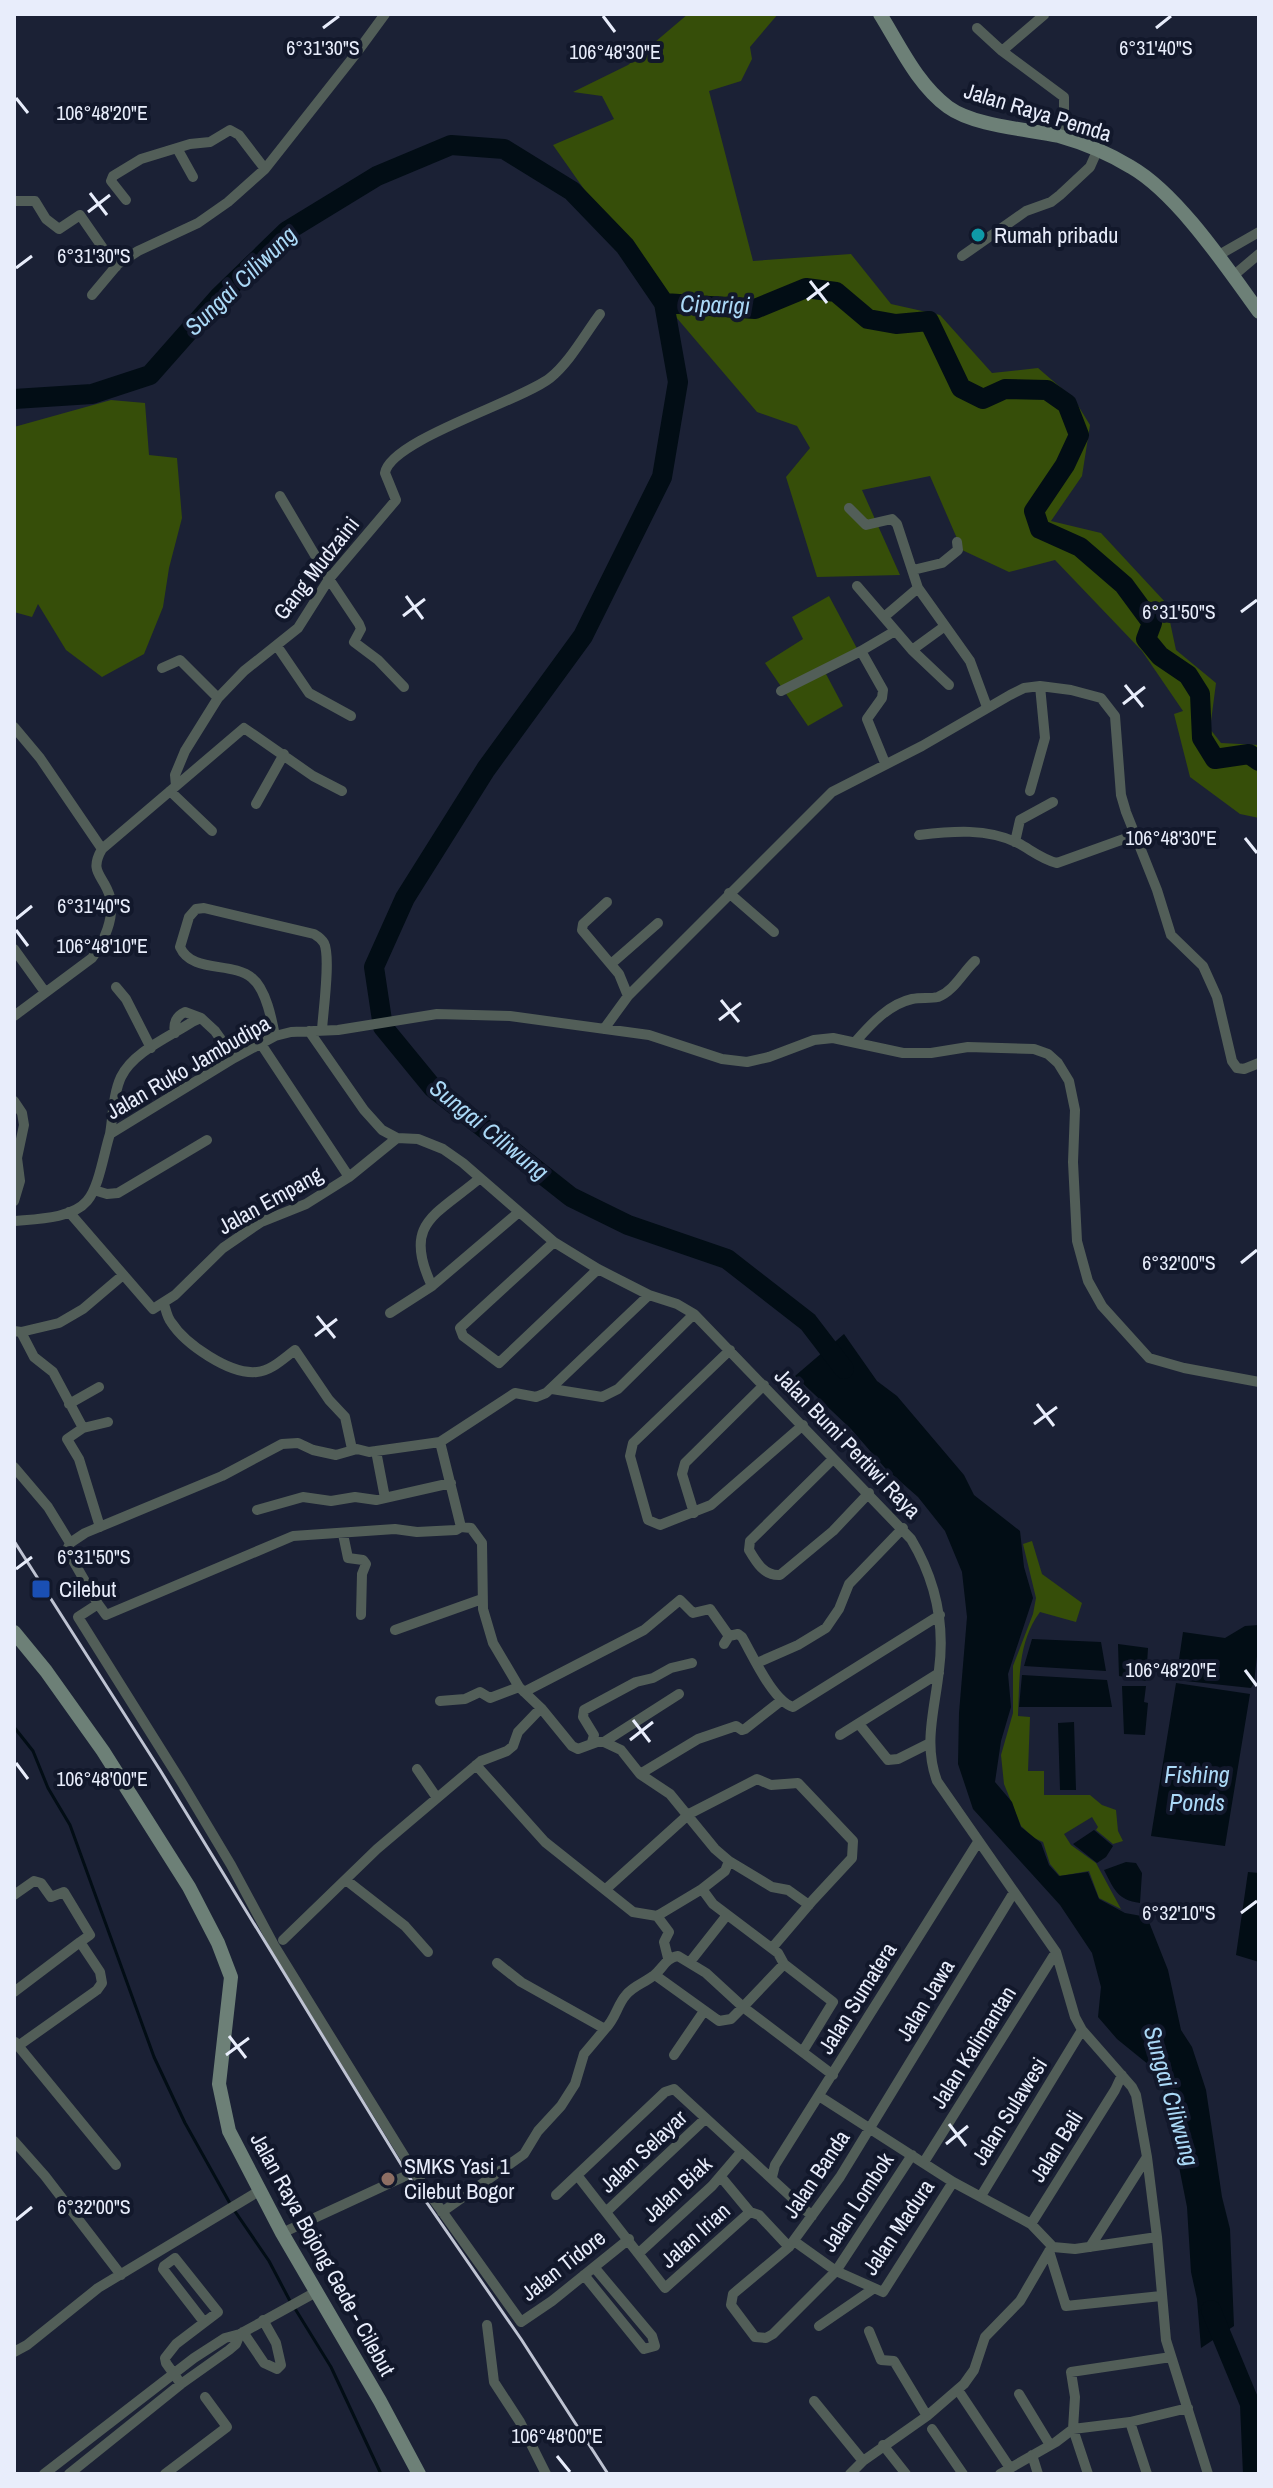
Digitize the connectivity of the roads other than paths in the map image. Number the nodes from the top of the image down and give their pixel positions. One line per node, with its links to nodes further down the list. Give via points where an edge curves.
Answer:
1 (385, 14): 9 (street)
2 (880, 14): 6 (main road, Jalan Raya Pemda, via 918,75 949,108 963,116)
3 (1044, 15): 5 (street)
4 (977, 28): 5 (street)
5 (1002, 51): 6 (street, via 1064,97)
6 (1064, 138): 7 (main road, Jalan Raya Pemda)
7 (1098, 149): 15 (street, via 1090,167 1060,195 1026,211); 16 (main road, Jalan Raya Pemda, via 1135,169 1163,193)
8 (178, 150): 9 (street, via 233,130); 10 (street); 11 (street, via 141,159 113,176 111,181)
9 (265, 169): 17 (street, via 213,214)
10 (193, 177)
11 (126, 200)
12 (14, 201): 17 (street, via 35,201 59,229 80,215)
13 (1258, 232): 16 (street)
14 (1259, 254): 18 (street)
15 (962, 256)
16 (1217, 256): 18 (main road, Jalan Raya Pemda)
17 (116, 267): 19 (street)
18 (1233, 276): 20 (main road, Jalan Raya Pemda)
19 (92, 295)
20 (1259, 312)
21 (600, 314): 26 (street, Gang Mudzaini, via 551,378 390,460 385,473 396,500)
22 (280, 496): 26 (street)
23 (849, 508): 25 (street, via 866,525 892,519)
24 (957, 542): 25 (street, via 958,550 949,559)
25 (913, 570): 28 (street)
26 (329, 579): 32 (street, Gang Mudzaini, via 298,628); 38 (street, via 361,627 354,642)
27 (857, 586): 29 (street)
28 (918, 588): 29 (street); 30 (street)
29 (884, 617): 31 (street)
30 (945, 626): 33 (street); 41 (street, via 970,661)
31 (895, 631): 33 (street); 34 (street)
32 (277, 646): 40 (street, Gang Mudzaini); 42 (street, via 309,693)
33 (912, 650): 36 (street)
34 (861, 651): 39 (street); 45 (street, via 883,690 867,719)
35 (162, 668): 40 (street, via 180,660)
36 (949, 685)
37 (1040, 686): 41 (street, via 1024,688); 48 (street, via 1045,738); 53 (street, via 1101,698 1115,716 1121,795)
38 (404, 687)
39 (781, 691)
40 (218, 698): 46 (street, Gang Mudzaini, via 185,751)
41 (987, 707): 45 (street)
42 (351, 716)
43 (14, 727): 55 (street)
44 (284, 754): 46 (street, via 244,728); 47 (street); 50 (street)
45 (885, 763): 56 (street, via 832,792)
46 (173, 788): 51 (street); 55 (street)
47 (342, 791)
48 (1030, 791)
49 (1053, 802): 54 (street, via 1020,820)
50 (256, 804)
51 (212, 831)
52 (919, 835): 54 (street, via 987,833)
53 (1135, 835): 54 (street, via 1057,863); 75 (street, via 1171,935 1203,966 1217,997 1232,1061 1244,1069)
54 (1015, 842)
55 (102, 849): 64 (street, via 95,868 110,899 105,938 92,958)
56 (729, 893): 59 (street); 65 (street)
57 (607, 902): 62 (street, via 582,930)
58 (658, 923): 62 (street)
59 (774, 932)
60 (14, 949): 64 (street)
61 (975, 961): 71 (street, via 947,992 899,1004)
62 (611, 964): 65 (street)
63 (116, 987): 73 (street)
64 (45, 992): 66 (street)
65 (628, 996): 67 (street)
66 (14, 1016)
67 (604, 1029): 68 (street, Jalan Ruko Jambudipa, via 510,1016 437,1014); 71 (street, Jalan Ruko Jambudipa, via 649,1035 747,1062 814,1040)
68 (322, 1030): 69 (street, Jalan Ruko Jambudipa); 70 (street, via 322,940 196,909 181,952 191,961 253,978)
69 (309, 1031): 70 (street, Jalan Ruko Jambudipa); 78 (street, Jalan Bumi Pertiwi Raya, via 364,1110)
70 (275, 1036): 72 (street, Jalan Ruko Jambudipa)
71 (856, 1041): 97 (street, Jalan Ruko Jambudipa, via 903,1053 968,1047 1048,1054 1069,1081 1075,1110 1077,1241 1088,1281 1102,1306 1149,1358)
72 (261, 1044): 74 (street, Jalan Ruko Jambudipa); 80 (street)
73 (151, 1048): 74 (street, via 201,1018); 77 (street, via 121,1076)
74 (234, 1058): 77 (street, Jalan Ruko Jambudipa)
75 (1259, 1063)
76 (14, 1101): 83 (street, via 24,1125)
77 (110, 1134): 82 (street, Jalan Ruko Jambudipa)
78 (397, 1138): 80 (street, Jalan Empang); 81 (street, Jalan Bumi Pertiwi Raya, via 443,1149)
79 (207, 1140): 82 (street, via 118,1193)
80 (349, 1177): 92 (street, Jalan Empang, via 223,1248)
81 (480, 1178): 85 (street, Jalan Bumi Pertiwi Raya); 90 (street, via 422,1229 419,1248)
82 (94, 1190): 84 (street, via 88,1201)
83 (14, 1201)
84 (69, 1212): 86 (street); 89 (street)
85 (519, 1212): 87 (street, Jalan Bumi Pertiwi Raya); 90 (street)
86 (14, 1221)
87 (554, 1242): 88 (street, Jalan Bumi Pertiwi Raya); 88 (street, via 460,1328 499,1363)
88 (598, 1269): 91 (street, Jalan Bumi Pertiwi Raya)
89 (123, 1275): 92 (street, via 153,1309); 95 (street, via 59,1323)
90 (432, 1286): 93 (street)
91 (649, 1295): 94 (street, Jalan Bumi Pertiwi Raya); 100 (street)
92 (164, 1304): 106 (street, via 170,1321 191,1344 228,1365 255,1373 295,1350 345,1417)
93 (390, 1313)
94 (694, 1314): 96 (street, Jalan Bumi Pertiwi Raya); 100 (street, via 618,1389 602,1397)
95 (18, 1332): 101 (street, via 34,1357 53,1372)
96 (730, 1350): 98 (street, Jalan Bumi Pertiwi Raya); 114 (street, via 630,1449 648,1520 660,1525)
97 (1257, 1383)
98 (764, 1385): 103 (street, Jalan Bumi Pertiwi Raya); 114 (street, via 682,1469)
99 (99, 1387): 101 (street)
100 (552, 1389): 105 (street, via 536,1397 515,1393)
101 (69, 1404): 104 (street)
102 (108, 1422): 104 (street)
103 (803, 1425): 108 (street, Jalan Bumi Pertiwi Raya); 114 (street, via 711,1505)
104 (83, 1428): 115 (street, via 67,1439 79,1459)
105 (440, 1442): 107 (street); 110 (street)
106 (352, 1449): 107 (street); 115 (street, via 336,1455 298,1443 282,1444 222,1476)
107 (376, 1451): 112 (street)
108 (833, 1459): 111 (street, Jalan Bumi Pertiwi Raya); 111 (street, via 750,1541 749,1550 763,1570 780,1575)
109 (14, 1467): 119 (street)
110 (451, 1483): 112 (street); 116 (street)
111 (869, 1493): 117 (street, Jalan Bumi Pertiwi Raya)
112 (385, 1498): 113 (street, via 303,1497)
113 (257, 1510)
114 (694, 1513)
115 (100, 1527): 119 (street)
116 (461, 1527): 118 (street, via 450,1532 395,1529); 120 (street, via 471,1528 482,1543)
117 (903, 1528): 123 (street, Jalan Bumi Pertiwi Raya, via 925,1565); 127 (street, via 849,1584 826,1628)
118 (343, 1534): 121 (street, via 293,1536 106,1615); 122 (street, via 348,1558 366,1564)
119 (70, 1543): 121 (street, via 67,1550)
120 (482, 1599): 124 (street); 129 (street, via 488,1633)
121 (98, 1604): 183 (street, via 78,1617 88,1636)
122 (361, 1615)
123 (940, 1615): 128 (street, Jalan Bumi Pertiwi Raya); 131 (street, via 800,1704 788,1706)
124 (395, 1630)
125 (14, 1632): 188 (main road, Jalan Raya Bojong Gede - Cilebut, via 103,1751 189,1887 226,1959 231,1988 220,2062 221,2105)
126 (692, 1663): 136 (street, via 636,1682 584,1710)
127 (757, 1663): 129 (street, via 742,1637 727,1640 710,1609 693,1613 680,1600 644,1630); 131 (street)
128 (939, 1673): 134 (street); 138 (street, Jalan Bumi Pertiwi Raya)
129 (522, 1690): 132 (street); 133 (street)
130 (679, 1694): 137 (street)
131 (782, 1700): 141 (street, via 745,1729 736,1726 706,1735)
132 (440, 1701)
133 (541, 1708): 136 (street, via 572,1746 578,1749); 139 (street, via 513,1746)
134 (859, 1724): 135 (street); 138 (street, via 888,1760)
135 (840, 1735)
136 (592, 1742): 137 (street)
137 (604, 1742): 141 (street, via 621,1750)
138 (930, 1743): 144 (street, Jalan Bumi Pertiwi Raya, via 937,1781)
139 (476, 1765): 142 (street); 147 (street, via 545,1842)
140 (417, 1769): 142 (street)
141 (640, 1774): 143 (street)
142 (437, 1798): 146 (street)
143 (689, 1814): 145 (street); 147 (street); 151 (street, via 757,1779 771,1785 798,1783 853,1841 854,1850)
144 (978, 1842): 149 (street, Jalan Bumi Pertiwi Raya); 172 (street, Jalan Sumatera)
145 (729, 1861): 148 (street, via 725,1871); 151 (street)
146 (346, 1880): 154 (street); 157 (street, via 405,1926)
147 (606, 1889): 153 (street, via 633,1912)
148 (702, 1889): 152 (street); 153 (street)
149 (1014, 1892): 158 (street, Jalan Bumi Pertiwi Raya); 176 (street, Jalan Jawa)
150 (14, 1895): 155 (street, via 34,1881 51,1897 64,1892 90,1935)
151 (809, 1905): 156 (street)
152 (727, 1915): 156 (street); 160 (street)
153 (657, 1916): 159 (street, via 669,1932 664,1942)
154 (283, 1940)
155 (80, 1942): 164 (street); 169 (street, via 102,1983)
156 (772, 1948): 162 (street)
157 (428, 1952)
158 (1056, 1952): 168 (street, Jalan Bumi Pertiwi Raya); 181 (street, Jalan Kalimantan)
159 (668, 1958): 160 (street); 163 (street)
160 (690, 1962): 165 (street)
161 (497, 1963): 167 (street)
162 (784, 1964): 165 (street); 170 (street, via 833,2002)
163 (655, 1975): 166 (street); 167 (street, via 624,1997)
164 (14, 1992)
165 (743, 2007): 166 (street, via 724,2022); 170 (street)
166 (704, 2011): 171 (street)
167 (605, 2029): 192 (street, via 584,2054 561,2106 524,2154)
168 (1082, 2030): 173 (street, Jalan Bumi Pertiwi Raya); 190 (street, Jalan Sulawesi)
169 (16, 2044): 182 (street)
170 (803, 2051): 172 (street)
171 (674, 2055)
172 (833, 2075): 174 (street, Jalan Sumatera)
173 (1122, 2075): 180 (street, Jalan Bumi Pertiwi Raya, via 1136,2095); 195 (street, Jalan Bali)
174 (819, 2096): 176 (street); 186 (street, Jalan Sumatera)
175 (705, 2119): 178 (street); 184 (street, via 669,2089); 191 (street, Jalan Selayar)
176 (870, 2129): 179 (street); 194 (street, Jalan Banda)
177 (14, 2141): 205 (street)
178 (741, 2152): 185 (street, Jalan Biak); 186 (street)
179 (912, 2155): 181 (street); 204 (street, Jalan Lombok)
180 (1147, 2157): 197 (street, Jalan Bumi Pertiwi Raya); 200 (street)
181 (924, 2162): 187 (street)
182 (116, 2165)
183 (414, 2172): 192 (street); 196 (street)
184 (577, 2175): 189 (street); 191 (street)
185 (721, 2177): 193 (street, Jalan Madura); 202 (street, Jalan Biak)
186 (772, 2177): 194 (street)
187 (953, 2182): 190 (street); 207 (street, Jalan Madura, via 886,2289)
188 (262, 2195): 196 (main road, Jalan Raya Bojong Gede - Cilebut); 205 (street, via 257,2192)
189 (556, 2195)
190 (981, 2196): 195 (street)
191 (607, 2211): 198 (street)
192 (442, 2212): 206 (street, Jalan Tidore, via 521,2322)
193 (750, 2212): 199 (street, Jalan Madura); 202 (street, Jalan Irian, via 665,2288)
194 (812, 2216): 199 (street, Jalan Banda)
195 (1031, 2224): 201 (street)
196 (282, 2233): 208 (main road, Jalan Raya Bojong Gede - Cilebut)
197 (1157, 2237): 200 (street); 209 (street, Jalan Bumi Pertiwi Raya)
198 (629, 2239): 202 (street); 203 (street, Jalan Tidore)
199 (792, 2244): 204 (street, Jalan Madura); 210 (street, Jalan Banda, via 733,2294)
200 (1090, 2247): 201 (street)
201 (1050, 2250): 209 (street, via 1066,2306); 221 (street, via 1020,2301 985,2337 974,2370)
202 (639, 2253)
203 (594, 2267): 206 (street, Jalan Tidore); 206 (street, via 655,2346 644,2349)
204 (836, 2271): 207 (street, Jalan Madura); 210 (street, Jalan Lombok, via 766,2338 752,2334)
205 (121, 2275): 217 (street)
206 (584, 2275)
207 (873, 2289): 214 (street)
208 (313, 2294): 211 (street); 239 (main road, Jalan Raya Bojong Gede - Cilebut)
209 (1161, 2296): 218 (street, Jalan Bumi Pertiwi Raya)
210 (731, 2305)
211 (263, 2320): 216 (street); 216 (street, via 281,2358 277,2369 264,2363)
212 (204, 2322): 212 (street, via 163,2269 175,2258 218,2312); 219 (street, via 165,2358)
213 (487, 2325): 240 (street, via 494,2382)
214 (819, 2326)
215 (869, 2331): 226 (street, via 881,2360 894,2361)
216 (241, 2333): 219 (street); 220 (street, via 229,2350)
217 (14, 2352)
218 (1171, 2357): 225 (street, Jalan Bumi Pertiwi Raya); 229 (street, via 1071,2372)
219 (173, 2372): 220 (street); 233 (street)
220 (181, 2384): 237 (street)
221 (958, 2390): 226 (street); 235 (street)
222 (1019, 2394): 231 (street)
223 (205, 2397): 238 (street, via 227,2427)
224 (814, 2401): 234 (street)
225 (1188, 2408): 227 (street); 248 (street, Jalan Bumi Pertiwi Raya)
226 (927, 2416): 230 (street)
227 (1130, 2422): 229 (street); 247 (street)
228 (932, 2429): 243 (street)
229 (1073, 2429): 231 (street); 246 (street)
230 (883, 2445): 234 (street); 242 (street)
231 (1050, 2445): 232 (street)
232 (1032, 2455): 235 (street); 245 (street)
233 (64, 2459): 236 (street); 237 (street)
234 (863, 2461): 241 (street)
235 (1010, 2468): 244 (street)
236 (51, 2472)
237 (73, 2473)
238 (165, 2474)
239 (419, 2474)
240 (546, 2474)
241 (850, 2474)
242 (906, 2474)
243 (963, 2474)
244 (1000, 2474)
245 (1038, 2474)
246 (1088, 2474)
247 (1147, 2474)
248 (1208, 2474)

